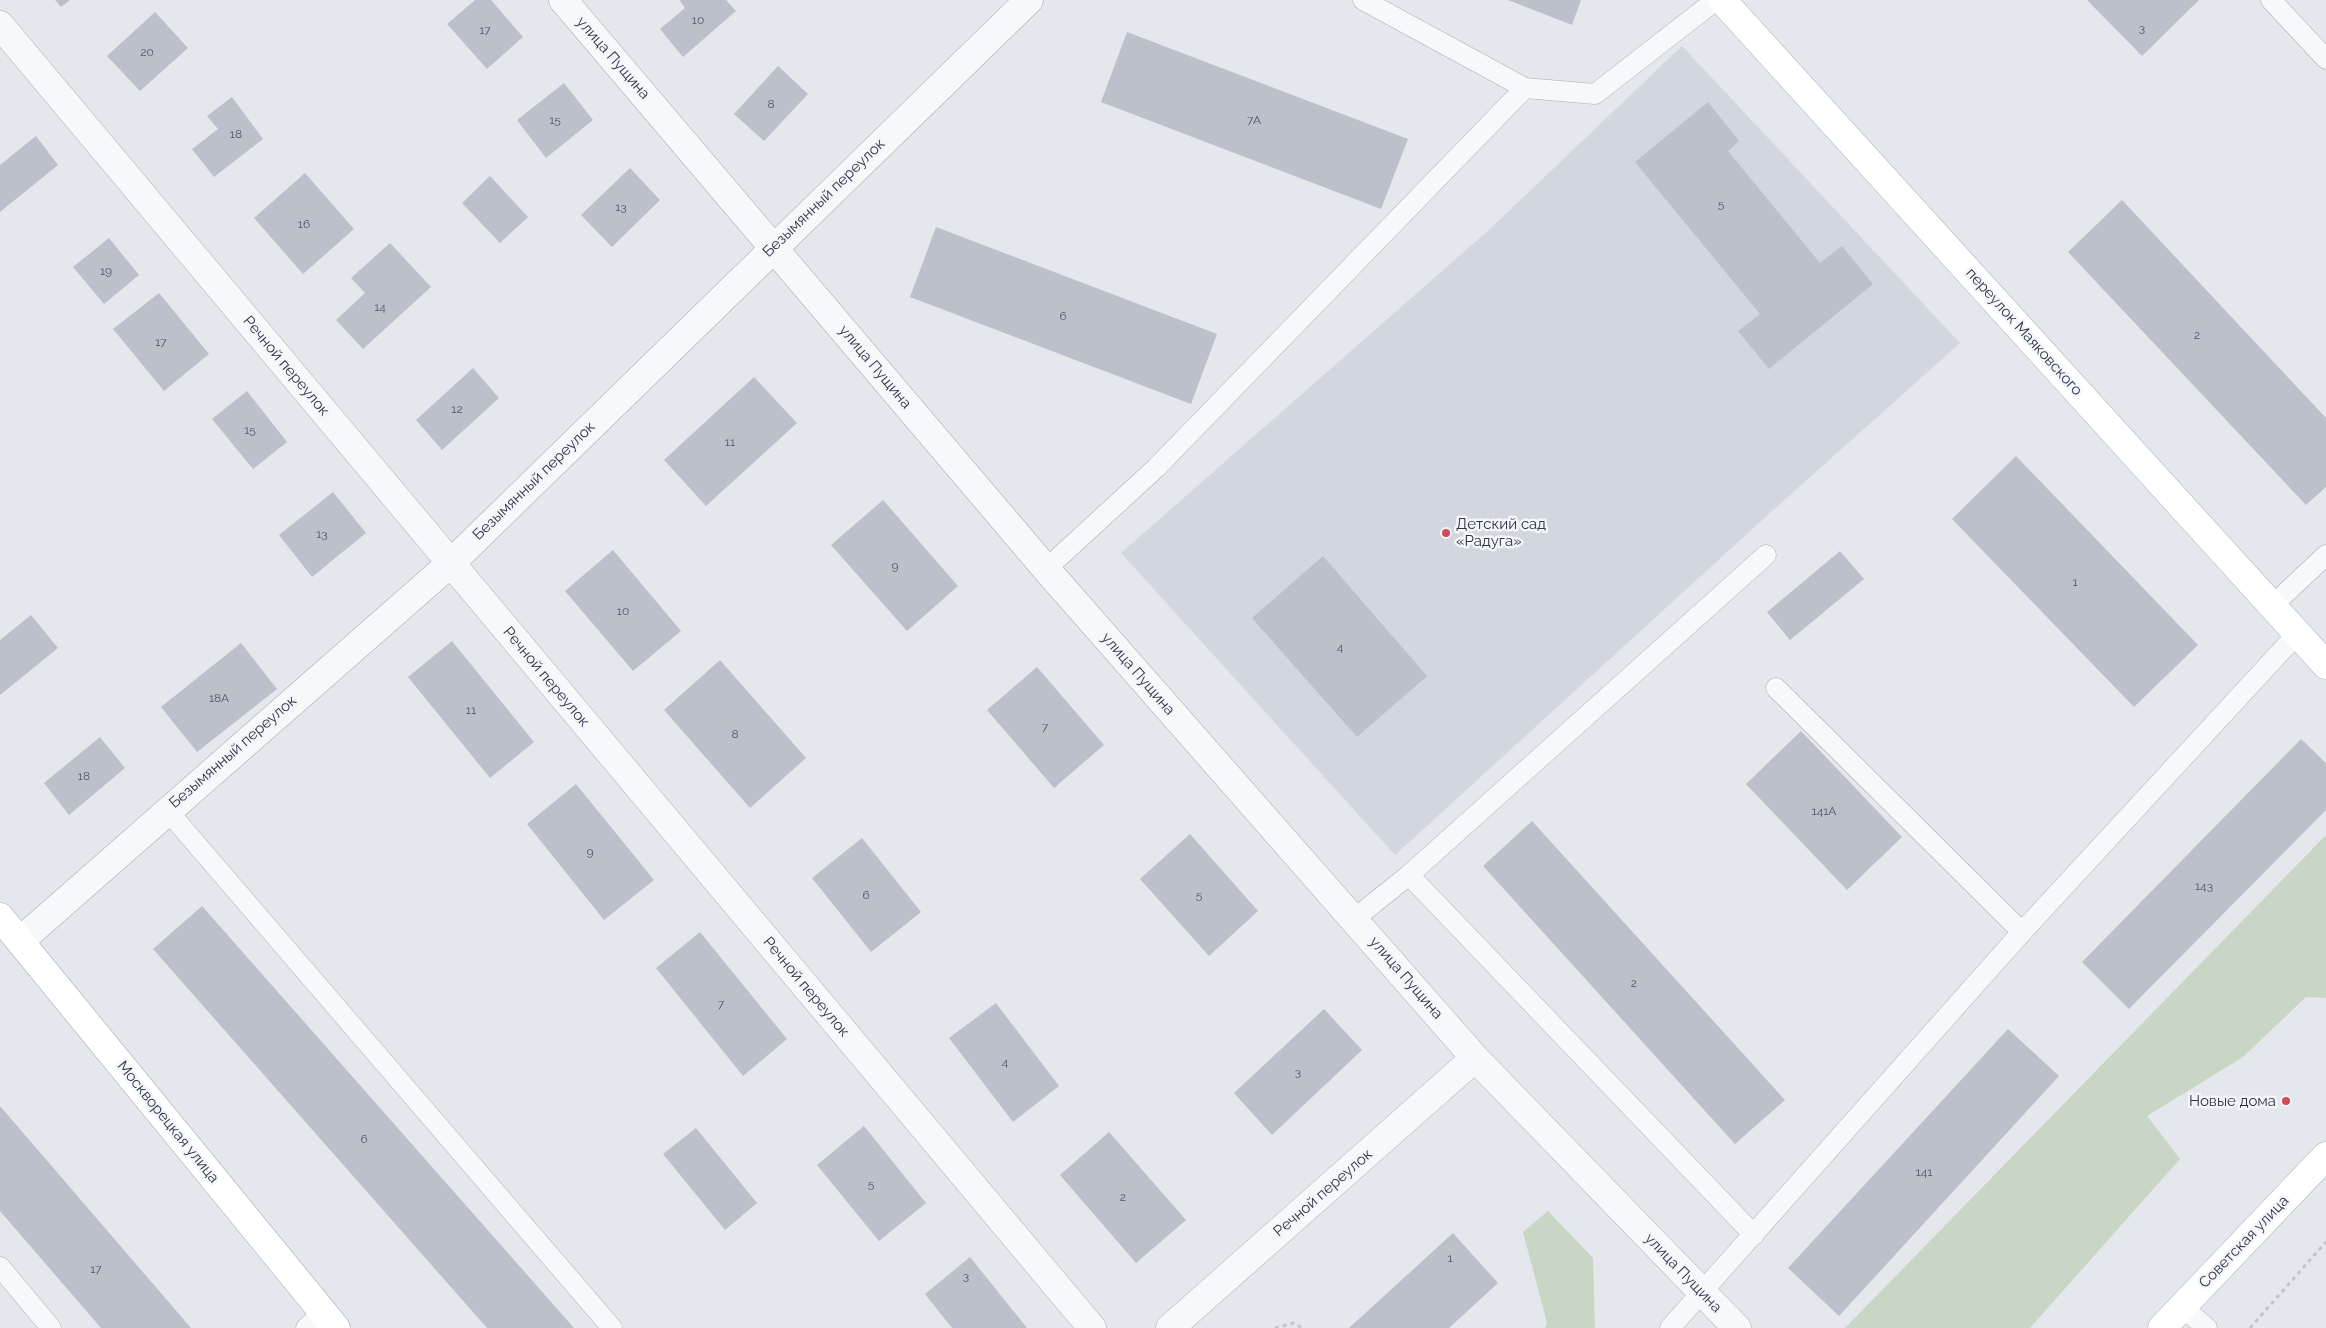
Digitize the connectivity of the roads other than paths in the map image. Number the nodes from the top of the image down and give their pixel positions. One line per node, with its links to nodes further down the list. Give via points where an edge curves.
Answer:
1 (563, 0): 10 (street, улица Пущина)
2 (1029, 0): 10 (street, Безымянный переулок)
3 (1363, 0): 9 (lane)
4 (1716, 0): 9 (lane, via 1595,94)
5 (1722, 0): 15 (street, переулок Маяковского)
6 (2271, 0): 8 (lane)
7 (0, 25): 13 (street, Речной переулок)
8 (2326, 59)
9 (1525, 88): 14 (lane, via 1156,468)
10 (774, 247): 13 (street, Безымянный переулок); 14 (street, улица Пущина)
11 (2326, 555): 15 (lane)
12 (1766, 556): 20 (lane)
13 (451, 563): 19 (street, Безымянный переулок); 34 (street, Речной переулок)
14 (1046, 569): 22 (street, улица Пущина)
15 (2273, 605): 16 (street, переулок Маяковского)
16 (2298, 633): 17 (street, переулок Маяковского); 23 (lane)
17 (2326, 665)
18 (1776, 688): 23 (lane)
19 (167, 810): 24 (street, Безымянный переулок); 33 (lane)
20 (1408, 876): 22 (lane); 27 (lane)
21 (0, 917): 24 (street, Москворецкая улица)
22 (1354, 919): 25 (street, улица Пущина)
23 (2022, 932): 27 (lane)
24 (20, 941): 31 (street, Москворецкая улица)
25 (1476, 1058): 29 (street, улица Пущина); 35 (street, Речной переулок)
26 (2326, 1156): 30 (street, Советская улица)
27 (1754, 1235): 29 (lane)
28 (0, 1267): 32 (lane)
29 (1702, 1294): 36 (lane); 37 (street, улица Пущина)
30 (2182, 1307): 38 (street, Советская улица); 39 (lane)
31 (322, 1323)
32 (51, 1328)
33 (612, 1328)
34 (1092, 1328)
35 (1170, 1328)
36 (1670, 1328)
37 (1737, 1328)
38 (2162, 1328)
39 (2207, 1328)

